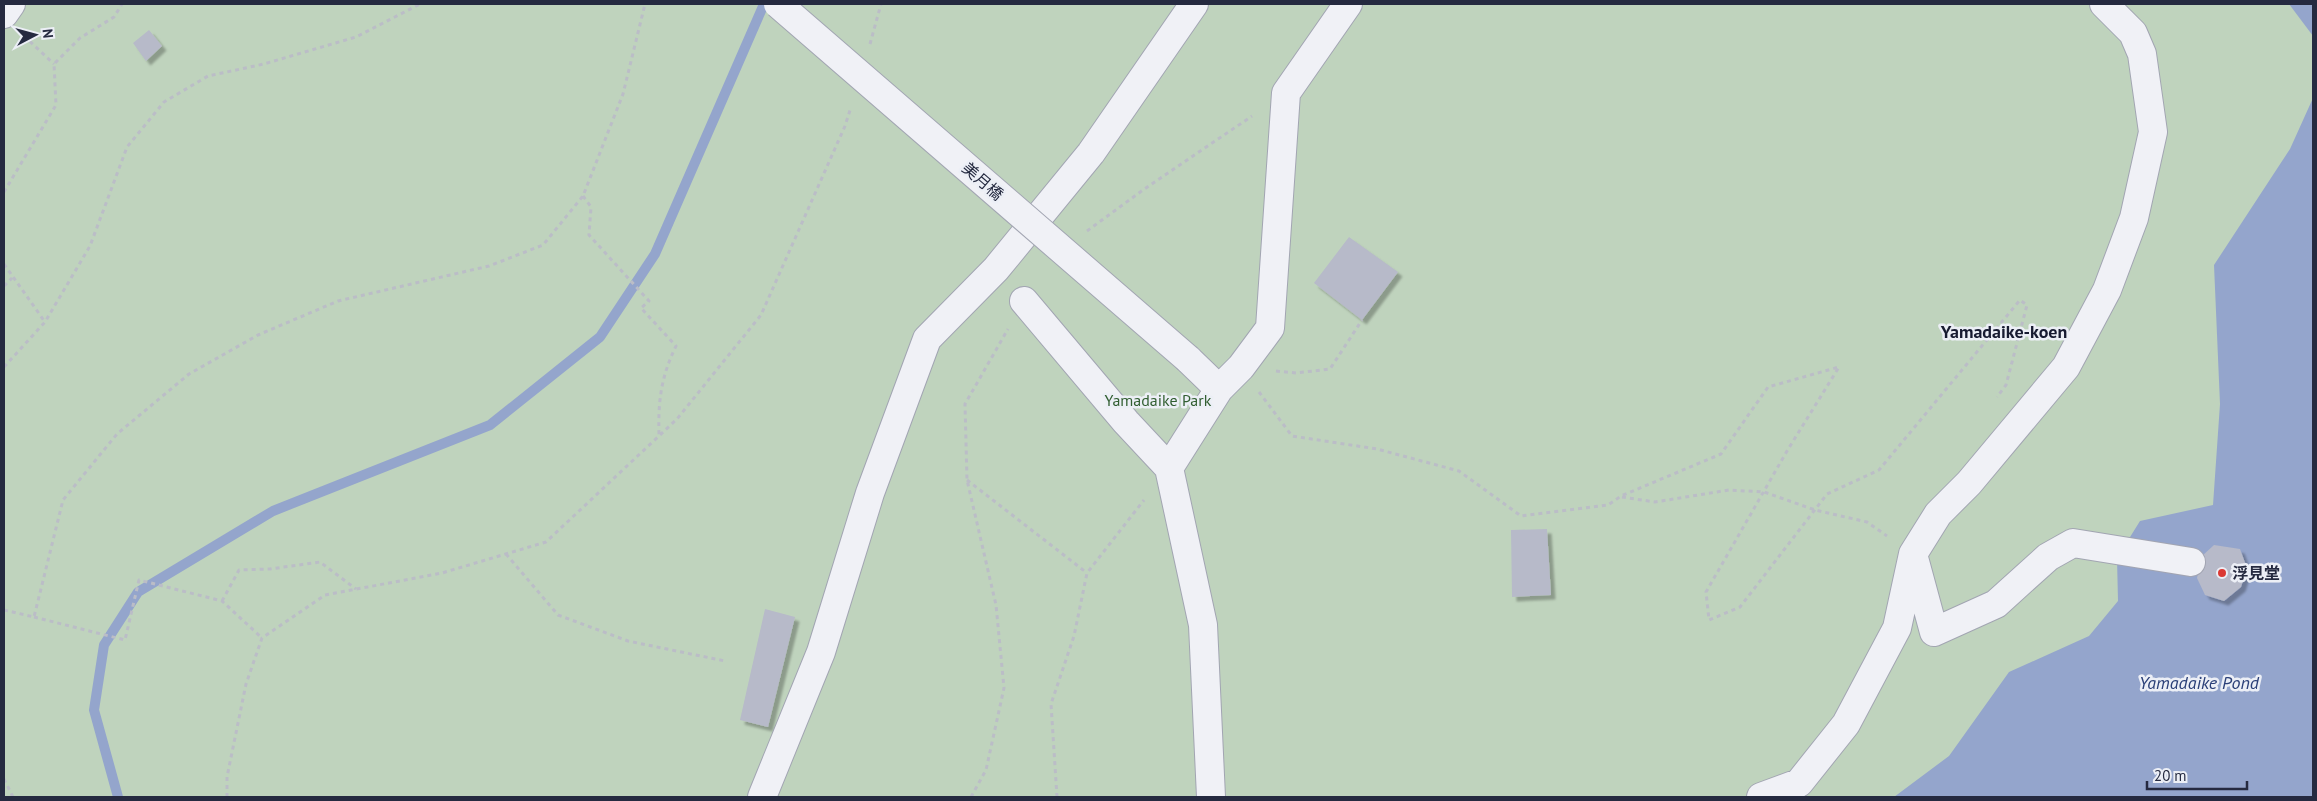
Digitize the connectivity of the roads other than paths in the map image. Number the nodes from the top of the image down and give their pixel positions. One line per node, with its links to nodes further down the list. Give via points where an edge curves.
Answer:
1 (11, 4): 6 (street)
2 (778, 4): 8 (street, 美月橋, bridge)
3 (1194, 4): 12 (street, via 1091,153 996,269 927,339 870,492 821,652)
4 (1348, 4): 8 (street, via 1286,93 1270,328 1241,367)
5 (2104, 4): 10 (street, via 2133,33 2142,54 2153,132 2134,218 2107,290 2066,367 1969,483 1938,514)
6 (11, 22)
7 (1024, 301): 9 (street)
8 (1219, 389): 9 (street)
9 (1169, 468): 13 (street, via 1203,625)
10 (1913, 554): 11 (street, via 1934,632 1996,604 2048,557 2073,543); 14 (street, via 1897,628 1846,724 1799,783)
11 (2191, 562)
12 (762, 797)
13 (1211, 797)
14 (1761, 797)

